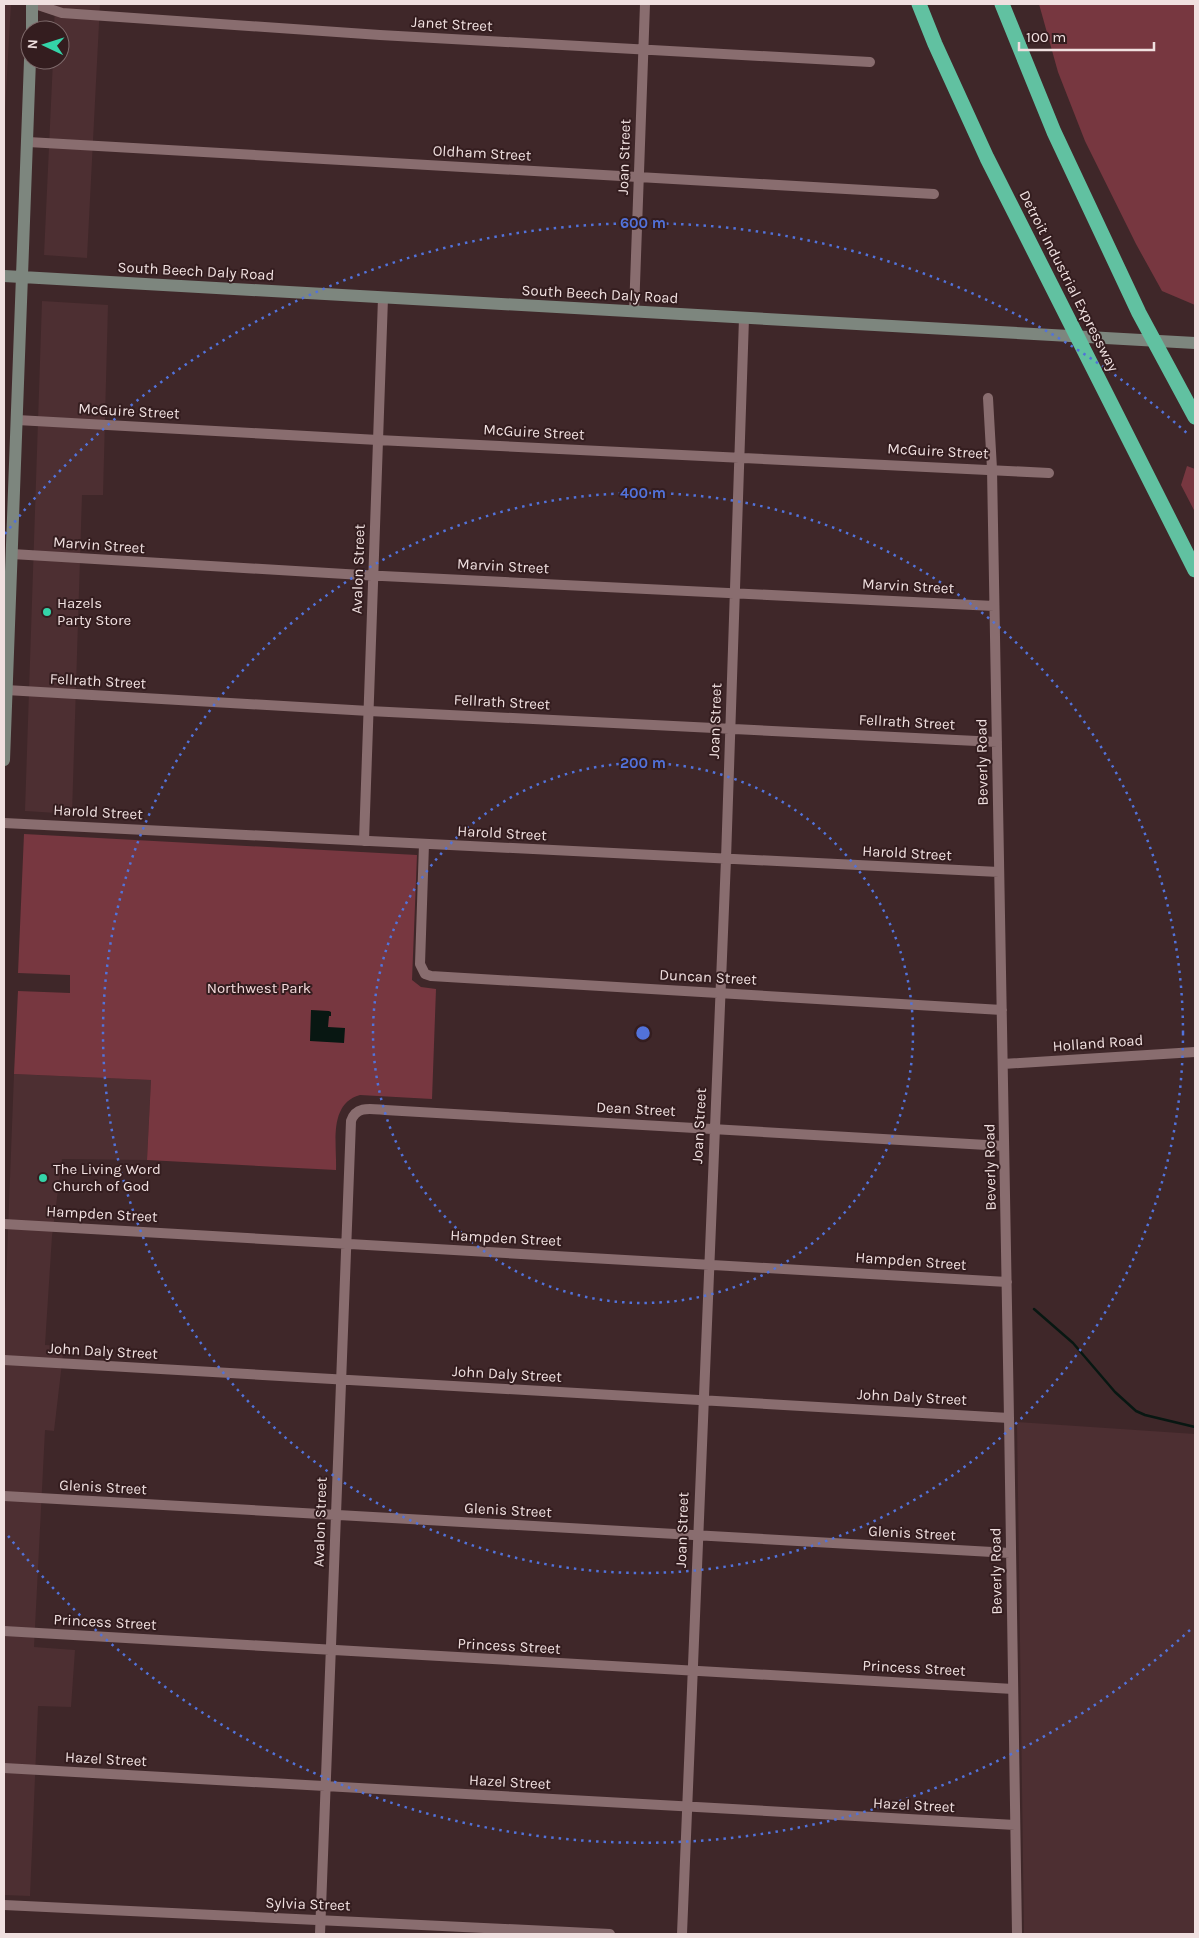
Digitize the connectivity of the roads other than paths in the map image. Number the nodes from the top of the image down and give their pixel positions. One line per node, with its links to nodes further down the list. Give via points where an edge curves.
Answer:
1 (34, 4): 5 (street); 6 (street, Janet Street, via 62,13)
2 (645, 4): 6 (street, Joan Street)
3 (919, 4): 26 (highway, Detroit Industrial Expressway, via 987,158)
4 (1002, 4): 19 (highway, via 1054,132 1139,313)
5 (33, 20)
6 (643, 50): 7 (street, Janet Street); 10 (street, Joan Street)
7 (870, 62)
8 (30, 70): 9 (street)
9 (28, 142): 10 (street, Oldham Street); 13 (street)
10 (639, 177): 11 (street, Oldham Street); 15 (street, Joan Street)
11 (934, 194)
12 (4, 276): 13 (street, South Beech Daly Road)
13 (22, 277): 14 (street, South Beech Daly Road); 20 (street)
14 (382, 298): 15 (street, South Beech Daly Road); 21 (street, Avalon Street)
15 (634, 312): 16 (street, South Beech Daly Road)
16 (744, 318): 17 (street, South Beech Daly Road); 22 (street, Joan Street)
17 (1195, 343)
18 (988, 398): 23 (street, Beverly Road)
19 (1195, 417)
20 (17, 420): 21 (street, McGuire Street); 25 (street)
21 (378, 440): 22 (street, McGuire Street); 27 (street, Avalon Street)
22 (739, 458): 23 (street, McGuire Street); 28 (street, Joan Street)
23 (992, 469): 24 (street, McGuire Street); 29 (street, Beverly Road)
24 (1049, 472)
25 (12, 554): 27 (street, Marvin Street); 30 (street)
26 (1195, 570)
27 (373, 575): 28 (street, Marvin Street); 31 (street, Avalon Street)
28 (735, 592): 29 (street, Marvin Street); 32 (street, Joan Street)
29 (994, 606): 33 (street, Beverly Road)
30 (6, 690): 31 (street, Fellrath Street); 34 (street)
31 (368, 711): 32 (street, Fellrath Street); 36 (street, Avalon Street)
32 (730, 728): 33 (street, Fellrath Street); 38 (street, Joan Street)
33 (997, 742): 39 (street, Beverly Road)
34 (4, 760)
35 (4, 822): 36 (street, Harold Street)
36 (364, 841): 37 (street, Harold Street)
37 (424, 844): 38 (street, Harold Street); 40 (street, Duncan Street, via 420,964 426,974)
38 (726, 859): 39 (street, Harold Street); 40 (street, Joan Street)
39 (999, 872): 41 (street, Beverly Road)
40 (720, 993): 41 (street, Duncan Street); 45 (street, Joan Street)
41 (1002, 1010): 43 (street, Beverly Road)
42 (1195, 1052): 43 (street, Holland Road)
43 (1003, 1064): 46 (street, Beverly Road)
44 (356, 1112): 45 (street, Dean Street, via 362,1109 386,1110); 48 (street, Avalon Street, via 351,1121)
45 (714, 1129): 46 (street, Dean Street); 49 (street, Joan Street)
46 (1004, 1146): 50 (street, Beverly Road)
47 (4, 1224): 48 (street, Hampden Street)
48 (346, 1244): 49 (street, Hampden Street); 52 (street, Avalon Street)
49 (708, 1264): 50 (street, Hampden Street); 53 (street, Joan Street)
50 (1007, 1282): 54 (street, Beverly Road)
51 (4, 1360): 52 (street, John Daly Street)
52 (341, 1379): 53 (street, John Daly Street); 56 (street, Avalon Street)
53 (702, 1400): 54 (street, John Daly Street); 57 (street, Joan Street)
54 (1009, 1418): 58 (street, Beverly Road)
55 (4, 1496): 56 (street, Glenis Street)
56 (336, 1515): 57 (street, Glenis Street); 60 (street, Avalon Street)
57 (697, 1536): 58 (street, Glenis Street); 61 (street, Joan Street)
58 (1010, 1554): 62 (street, Beverly Road)
59 (4, 1631): 60 (street, Princess Street)
60 (330, 1651): 61 (street, Princess Street); 64 (street, Avalon Street)
61 (692, 1672): 62 (street, Princess Street); 65 (street, Joan Street)
62 (1013, 1689): 66 (street, Beverly Road)
63 (4, 1768): 64 (street, Hazel Street)
64 (325, 1786): 65 (street, Hazel Street); 68 (street, Avalon Street)
65 (687, 1807): 66 (street, Hazel Street); 73 (street, Joan Street)
66 (1015, 1825): 74 (street, Beverly Road)
67 (4, 1905): 68 (street, Sylvia Street)
68 (320, 1920): 69 (street, Sylvia Street); 71 (street, Avalon Street)
69 (440, 1930): 70 (street, Sylvia Street)
70 (563, 1933): 72 (street, Sylvia Street)
71 (320, 1934)
72 (610, 1934)
73 (682, 1934)
74 (1016, 1934)

